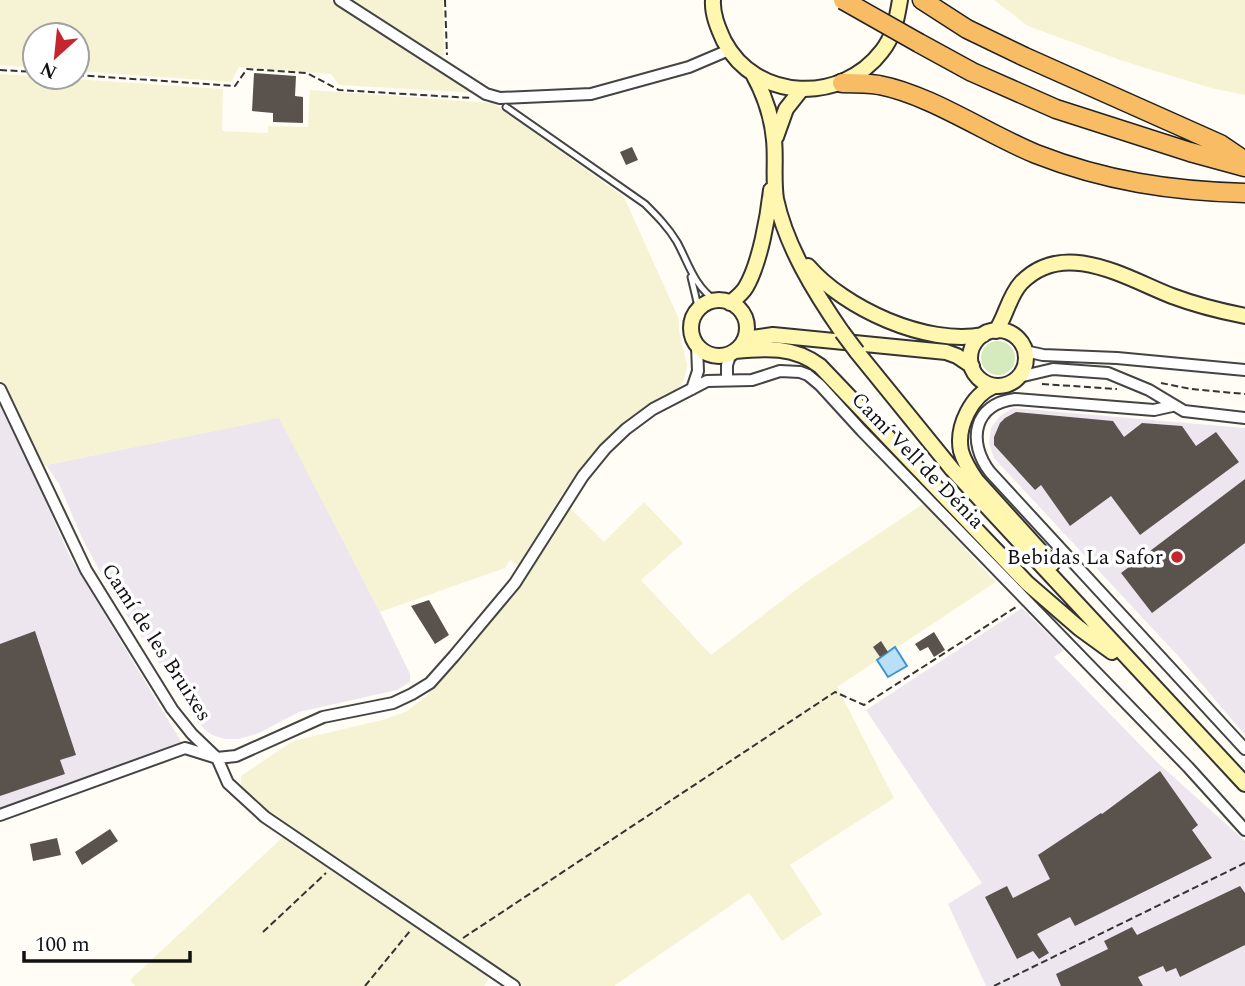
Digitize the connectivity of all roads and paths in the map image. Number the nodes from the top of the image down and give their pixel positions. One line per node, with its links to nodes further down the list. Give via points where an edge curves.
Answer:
1 (340, 0): 9 (street)
2 (445, 0): 9 (path)
3 (713, 0): 7 (main road, via 718,29)
4 (843, 0): 20 (highway, bridge, via 972,72 1056,109)
5 (900, 0): 13 (main road, via 895,26 883,50 865,69)
6 (922, 0): 18 (highway, via 967,29 1220,144)
7 (729, 50): 11 (main road); 15 (street, via 688,67 591,94)
8 (0, 69): 10 (path)
9 (447, 69): 15 (street)
10 (21, 71)
11 (752, 73): 14 (main road); 17 (main road, via 768,108)
12 (91, 76): 15 (path, via 235,86 247,69 307,73 339,90)
13 (842, 83): 14 (main road); 21 (highway, via 904,92 1034,153 1082,170 1134,184)
14 (801, 90): 17 (main road, via 786,109)
15 (492, 96)
16 (506, 107): 23 (lane, via 645,204 669,231)
17 (775, 141): 19 (main road)
18 (1245, 161)
19 (774, 164): 22 (main road, via 776,198); 24 (main road, via 753,268 745,288)
20 (1245, 167)
21 (1245, 193)
22 (797, 253): 31 (main road, via 834,289 883,318 934,334); 49 (main road, bridge, via 842,332 951,469)
23 (689, 268): 24 (lane, via 704,291); 26 (lane)
24 (723, 302): 26 (main road); 28 (main road, via 740,311)
25 (1008, 307): 27 (main road, via 1029,276 1058,264 1082,262 1196,304); 30 (main road); 31 (main road)
26 (697, 310): 33 (main road, via 691,328)
27 (1245, 316)
28 (746, 323): 29 (main road); 32 (main road)
29 (772, 335): 32 (main road); 36 (main road)
30 (1015, 336): 31 (main road); 34 (main road)
31 (984, 337): 36 (main road, via 961,350); 38 (main road, via 971,356)
32 (744, 339): 35 (main road)
33 (697, 346): 35 (main road, via 716,356); 37 (street)
34 (1025, 351): 39 (street); 40 (main road, via 1026,365)
35 (733, 352): 41 (street); 49 (main road, via 787,351 820,366 1027,583 1079,628)
36 (946, 352): 38 (main road)
37 (698, 364): 42 (street); 45 (street)
38 (972, 366): 43 (main road, via 979,378)
39 (1245, 370)
40 (1019, 377): 43 (main road); 46 (street, via 1053,369 1108,373 1149,390)
41 (727, 380): 42 (street, Camí Vell de Dénia); 48 (street, Camí Vell de Dénia, via 752,380 780,371 808,375)
42 (707, 381): 45 (street)
43 (995, 386): 49 (main road, via 976,398 963,423 960,448 966,465 1085,601)
44 (0, 389): 51 (street, Camí de les Bruixes, via 102,598 172,709)
45 (692, 389): 51 (street, via 653,409 605,449 514,583 430,682 393,703 323,717 245,753)
46 (1172, 406): 47 (street, via 1192,413); 50 (street, via 1154,410 1005,400 982,416 978,451 990,472)
47 (1245, 418)
48 (1026, 601): 54 (street, Camí Vell de Dénia); 59 (path, via 864,705 835,692)
49 (1136, 668): 52 (main road)
50 (1245, 750)
51 (217, 758): 53 (street, via 185,748); 56 (street, Camí de les Bruixes, via 228,783 250,806)
52 (1245, 784)
53 (0, 815)
54 (1245, 830)
55 (1245, 863): 62 (path)
56 (335, 865): 57 (street, Camí de les Bruixes); 58 (path)
57 (418, 922): 59 (street, Camí de les Bruixes); 60 (path)
58 (263, 932)
59 (454, 944): 61 (street, Camí de les Bruixes)
60 (365, 986)
61 (514, 986)
62 (994, 986)

